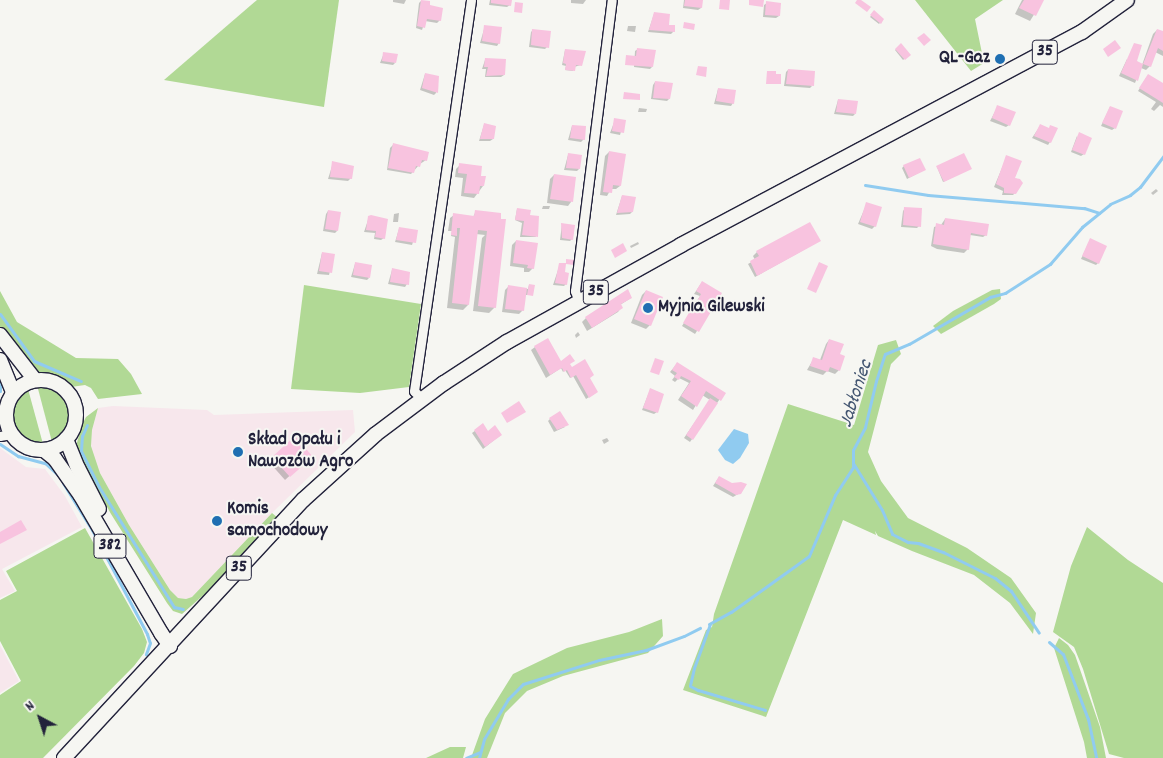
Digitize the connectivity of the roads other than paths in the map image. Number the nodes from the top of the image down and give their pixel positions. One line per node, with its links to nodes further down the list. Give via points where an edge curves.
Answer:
1 (472, 0): 9 (street)
2 (612, 0): 4 (street, via 575,291)
3 (1127, 0): 4 (main road, 35, via 1082,32 827,166)
4 (579, 302): 9 (main road, 35)
5 (0, 335): 7 (main road)
6 (0, 360): 8 (main road)
7 (35, 380): 8 (main road); 12 (main road, via 56,382 73,399 75,423)
8 (13, 392): 10 (main road)
9 (418, 395): 14 (main road, 35, via 303,500)
10 (2, 416): 11 (main road)
11 (5, 435): 13 (main road, via 22,445)
12 (66, 439): 13 (main road, via 54,448); 14 (main road, 382, via 98,507)
13 (44, 450): 14 (main road, 382, via 81,496 161,633)
14 (174, 642): 15 (main road, 35)
15 (64, 758)

